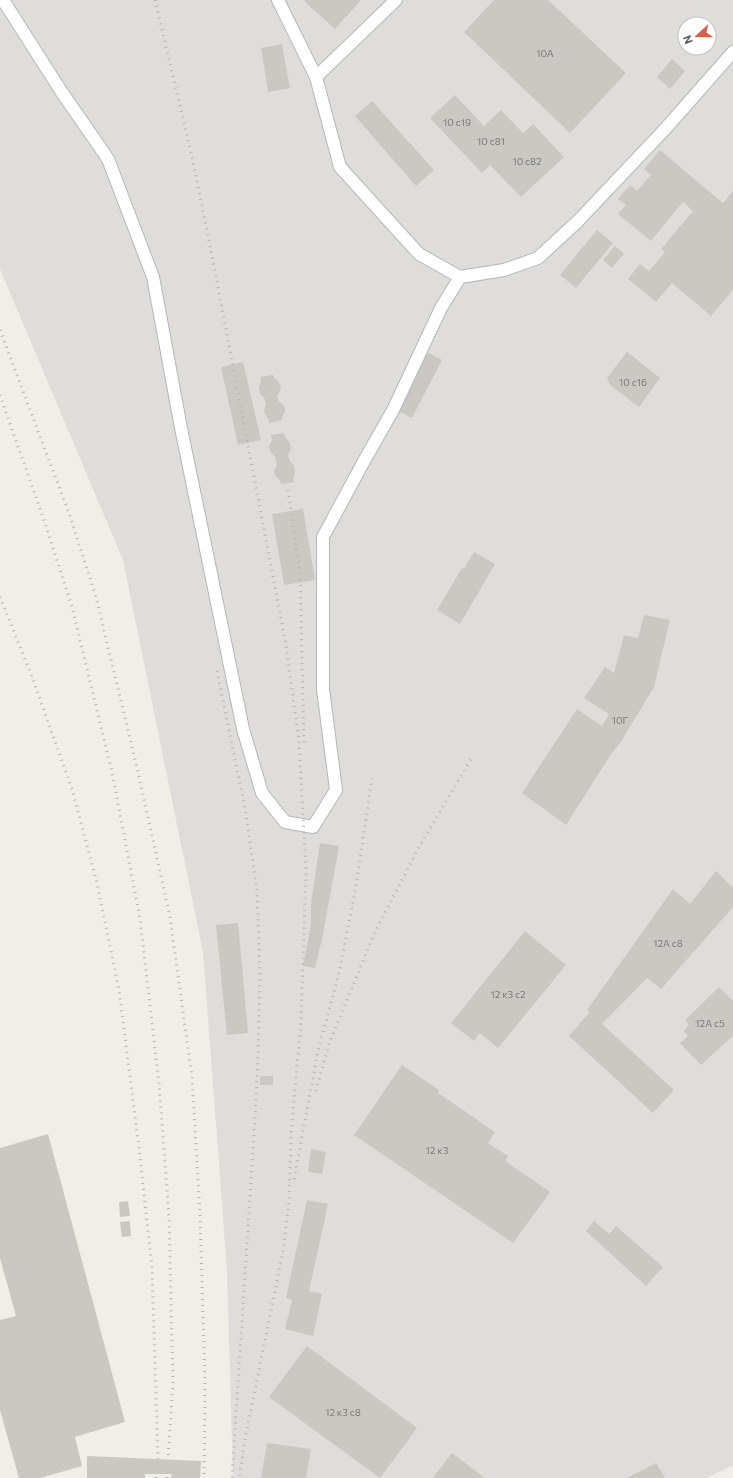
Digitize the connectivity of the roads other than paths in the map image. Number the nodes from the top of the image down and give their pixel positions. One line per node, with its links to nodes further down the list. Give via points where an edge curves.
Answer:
1 (3, 0): 6 (lane, via 108,159 153,277 242,729 262,793 286,822 313,827 336,790 323,689 323,537 393,410 441,308)
2 (278, 0): 5 (lane)
3 (396, 0): 5 (lane)
4 (733, 52): 6 (lane, via 584,215 538,258 504,270)
5 (316, 77): 6 (lane, via 340,166 419,254)
6 (460, 277)

